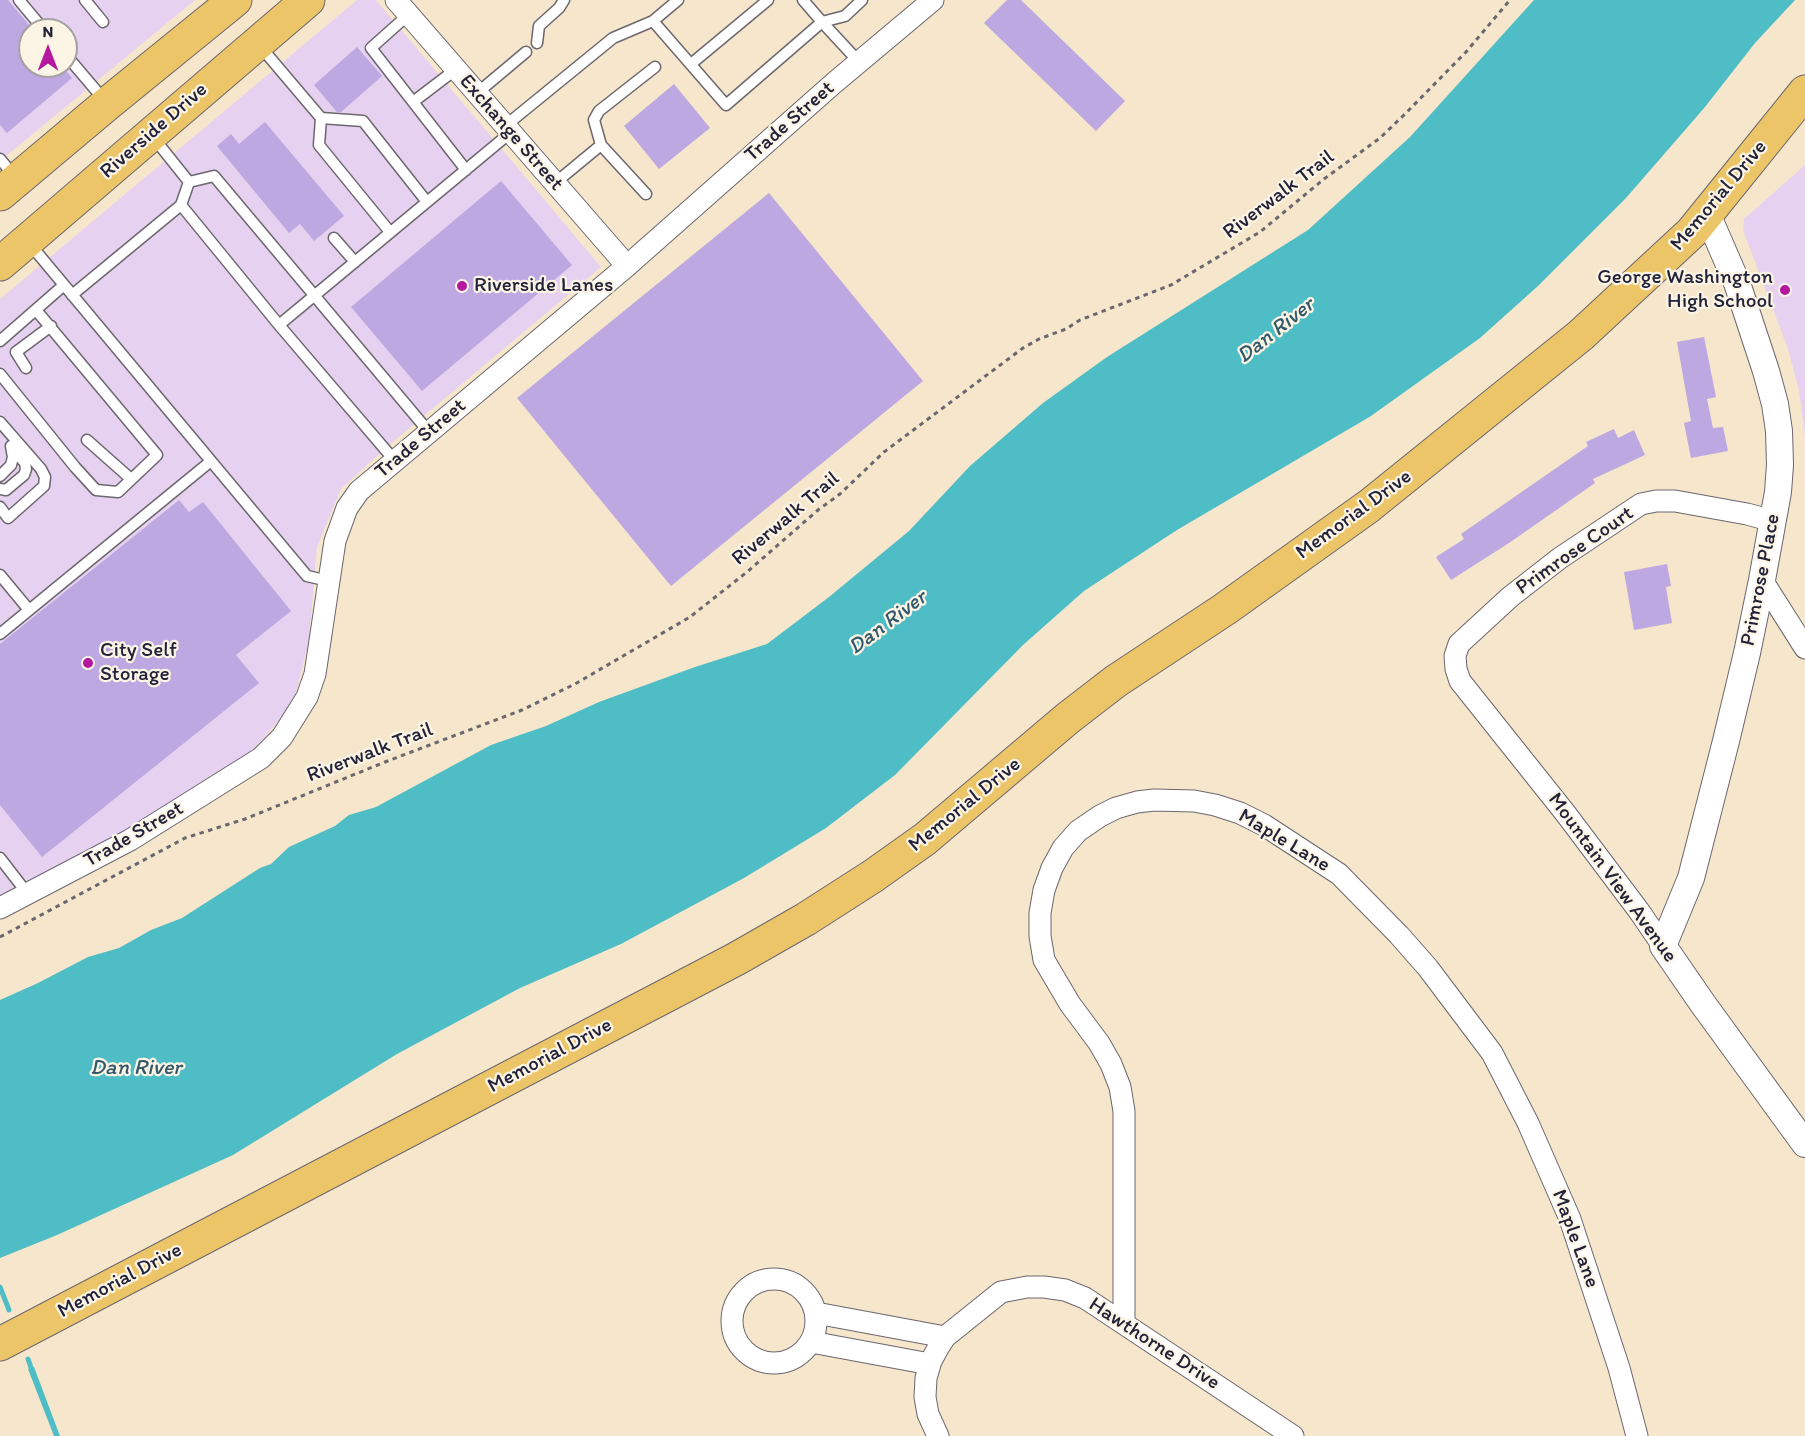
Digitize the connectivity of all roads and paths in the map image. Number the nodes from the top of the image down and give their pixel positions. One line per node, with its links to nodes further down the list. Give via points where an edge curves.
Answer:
1 (19, 0): 13 (lane)
2 (84, 0): 15 (lane)
3 (236, 0): 28 (main road)
4 (308, 0): 17 (main road, Riverside Drive)
5 (564, 0): 18 (lane, via 539,26)
6 (678, 0): 14 (lane)
7 (768, 0): 21 (lane)
8 (803, 0): 16 (lane)
9 (862, 0): 16 (lane, via 845,16)
10 (933, 0): 20 (street, Trade Street)
11 (1510, 0): 78 (path, Riverwalk Trail, via 1466,52 1380,138 1260,232 1171,285 1080,320 1023,348 884,452 840,494 690,617 522,710 245,819 186,838)
12 (402, 7): 24 (street, Exchange Street); 27 (lane, via 371,48)
13 (34, 18)
14 (653, 21): 21 (lane); 30 (lane, via 613,38)
15 (103, 22)
16 (822, 22): 20 (lane); 21 (lane, via 726,105)
17 (257, 43): 29 (lane); 31 (main road, Riverside Drive)
18 (537, 43)
19 (526, 52): 26 (lane)
20 (859, 62): 46 (street, Trade Street)
21 (691, 64)
22 (655, 67): 32 (lane, via 599,111 594,120)
23 (78, 69): 28 (lane)
24 (455, 70): 26 (street, Exchange Street); 27 (lane)
25 (1805, 92): 40 (main road, Memorial Drive)
26 (476, 94): 30 (street, Exchange Street)
27 (412, 102): 33 (lane)
28 (107, 104): 34 (main road)
29 (321, 118): 38 (lane, via 363,121); 41 (lane, via 319,145)
30 (507, 129): 33 (lane); 36 (street, Exchange Street)
31 (151, 134): 35 (lane); 43 (main road, Riverside Drive)
32 (601, 145): 36 (lane); 37 (lane)
33 (466, 170): 38 (lane)
34 (6, 177)
35 (189, 182): 39 (lane); 49 (lane, via 214,176)
36 (555, 183): 46 (street, Exchange Street)
37 (646, 194)
38 (427, 202): 41 (lane)
39 (181, 205): 48 (lane); 51 (lane)
40 (1707, 214): 67 (street, Primrose Place, via 1737,283 1775,404 1780,465); 85 (main road, Memorial Drive, via 1652,272 1448,445 1225,609 1116,681 925,839 873,876 736,959)
41 (390, 232): 44 (lane)
42 (334, 238): 44 (lane)
43 (27, 241): 45 (main road, Riverside Drive); 47 (lane)
44 (355, 262): 49 (lane)
45 (0, 264)
46 (627, 266): 58 (street, Trade Street)
47 (64, 285): 48 (lane); 50 (lane)
48 (72, 295): 61 (lane)
49 (314, 296): 51 (lane); 58 (lane)
50 (36, 310): 52 (lane); 53 (lane)
51 (279, 325): 62 (lane)
52 (51, 326): 54 (lane, via 16,352); 64 (lane, via 157,454)
53 (0, 341)
54 (26, 368)
55 (0, 374): 64 (lane, via 96,490 118,492)
56 (0, 422): 66 (lane, via 45,477 44,486 8,518)
57 (0, 432): 60 (lane)
58 (429, 432): 62 (street, Trade Street)
59 (87, 440): 64 (lane)
60 (12, 448): 63 (lane, via 11,465); 65 (lane, via 26,469 6,490)
61 (211, 461): 69 (lane, via 307,576); 71 (lane)
62 (395, 461): 69 (street, Trade Street, via 359,491 347,508 335,541)
63 (0, 476)
64 (131, 479)
65 (0, 489)
66 (0, 507)
67 (1773, 521): 70 (street, Primrose Place); 72 (street, Primrose Court, via 1675,501 1641,504 1560,558)
68 (0, 575): 71 (lane)
69 (328, 580): 76 (street, Trade Street, via 315,674 307,697 282,737 261,758 130,840)
70 (1762, 580): 74 (street); 79 (street, Primrose Place, via 1691,878)
71 (28, 610): 73 (lane)
72 (1490, 615): 79 (street, Mountain View Avenue, via 1459,644 1455,669 1460,681 1566,814)
73 (0, 634)
74 (1805, 648)
75 (0, 858): 76 (lane)
76 (27, 893): 77 (street, Trade Street)
77 (0, 908)
78 (0, 937)
79 (1663, 946): 80 (street, Mountain View Avenue)
80 (1805, 1144)
81 (816, 1313): 83 (street); 84 (street); 84 (street, via 803,1289 778,1278 764,1279 741,1294 731,1320 740,1346 762,1362 790,1360)
82 (1125, 1323): 83 (street, Hawthorne Drive, via 1065,1290 1027,1287 1001,1292); 88 (street, Hawthorne Drive); 89 (street, Maple Lane, via 1124,1111 1120,1087 1099,1043 1044,960 1040,913 1052,868 1078,831 1116,808 1137,802 1194,801 1240,813 1264,825 1339,874 1428,968 1491,1053 1528,1123 1570,1219)
83 (945, 1337): 86 (street, Hawthorne Drive)
84 (811, 1342): 86 (street)
85 (0, 1344)
86 (930, 1364): 87 (street, Hawthorne Drive, via 925,1396)
87 (938, 1436)
88 (1293, 1436)
89 (1637, 1436)

